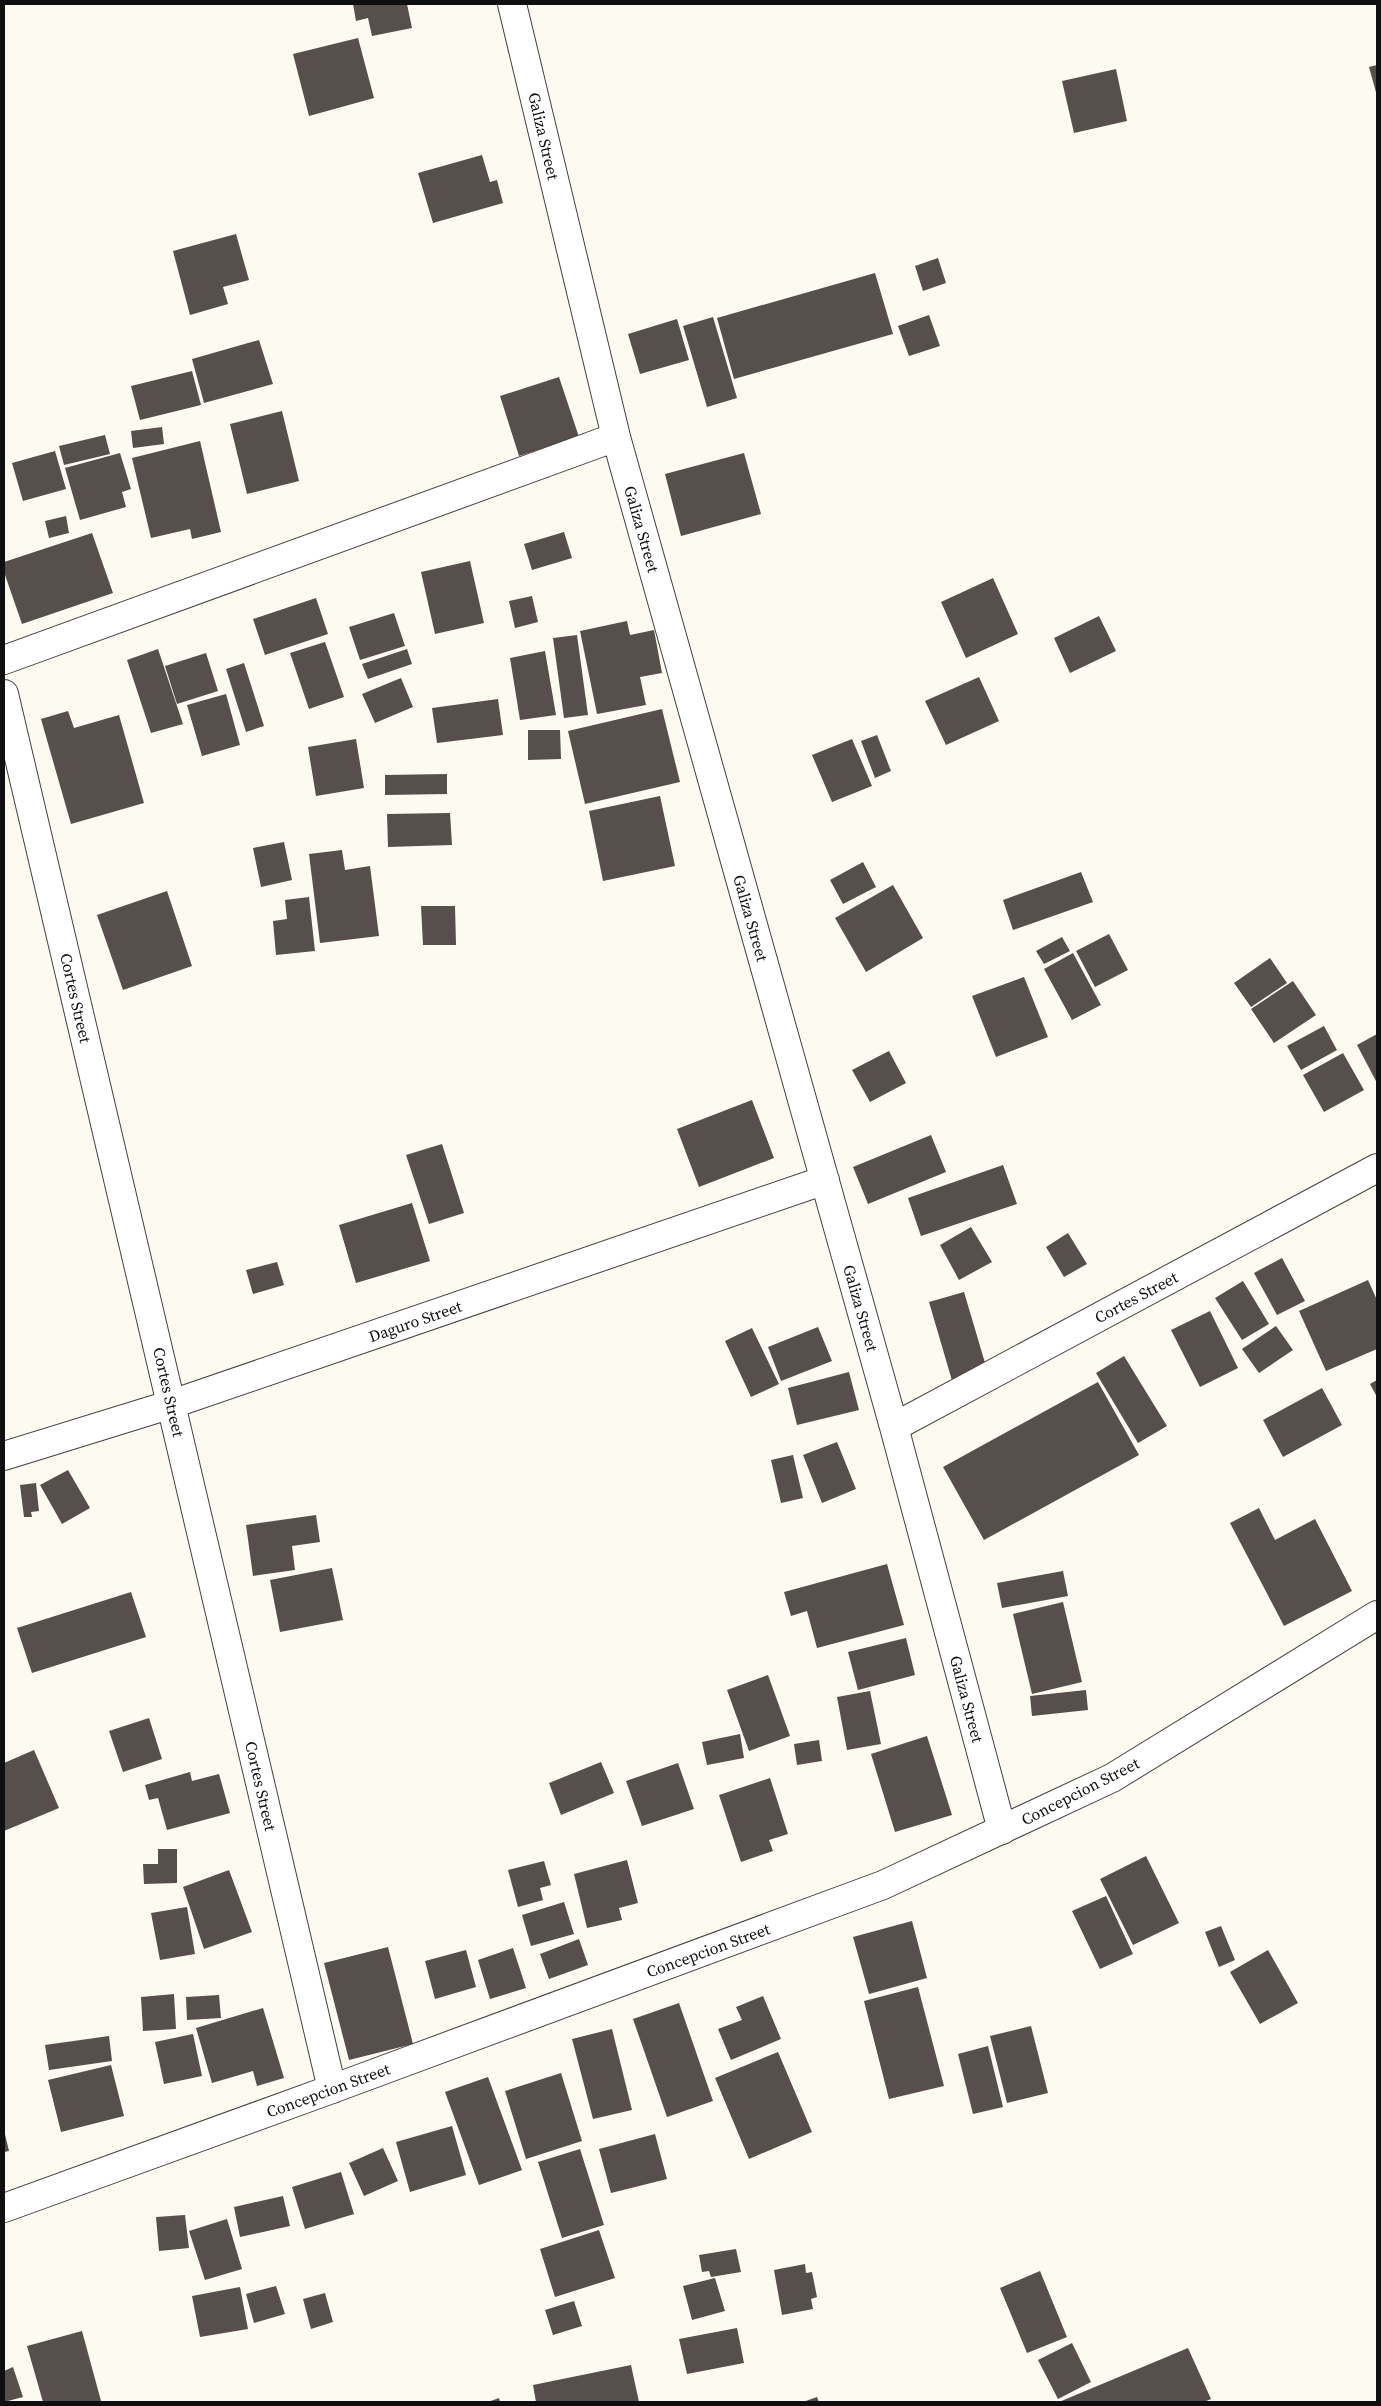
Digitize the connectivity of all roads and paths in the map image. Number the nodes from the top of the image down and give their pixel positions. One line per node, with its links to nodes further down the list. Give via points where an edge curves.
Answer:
1 (512, 4): 2 (street, Galiza Street)
2 (616, 437): 3 (street); 6 (street, Galiza Street)
3 (4, 660)
4 (4, 694): 7 (street, Cortes Street)
5 (1377, 1168): 8 (street, Cortes Street)
6 (825, 1180): 7 (street, Daguro Street); 8 (street, Galiza Street)
7 (172, 1404): 9 (street, Daguro Street); 12 (street, Cortes Street)
8 (894, 1427): 11 (street, Galiza Street)
9 (4, 1456)
10 (1377, 1615): 11 (street, Concepcion Street, via 1112,1778)
11 (1002, 1830): 12 (street, Concepcion Street, via 883,1885)
12 (332, 2089): 13 (street, Concepcion Street)
13 (4, 2208)

